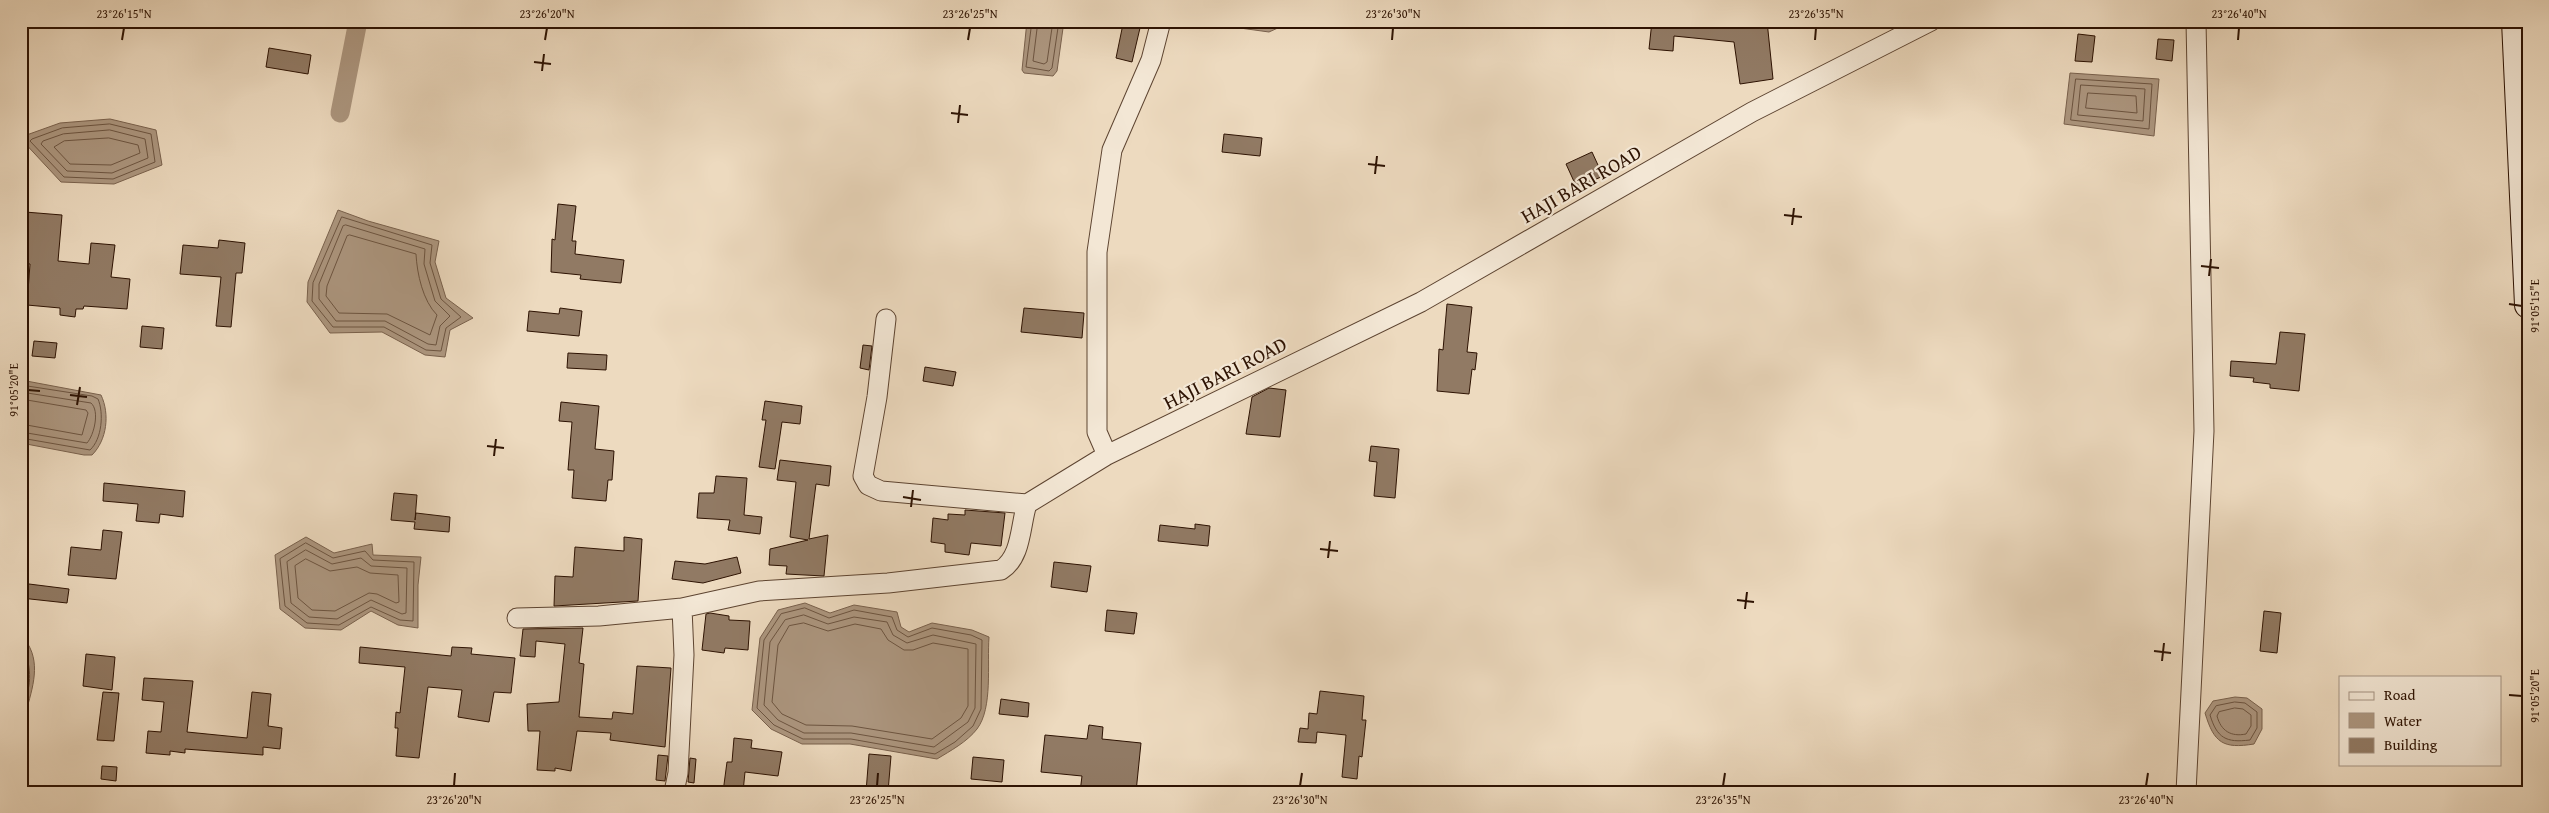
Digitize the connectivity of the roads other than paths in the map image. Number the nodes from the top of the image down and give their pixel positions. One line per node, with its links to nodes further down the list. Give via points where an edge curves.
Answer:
1 (1160, 21): 7 (street, via 1151,60 1112,150 1097,252 1097,432)
2 (1931, 21): 7 (street, HAJI BARI ROAD, via 1752,112 1421,302)
3 (2196, 21): 12 (street, via 2204,431)
4 (2515, 21): 5 (main road)
5 (2528, 305)
6 (886, 319): 8 (street, via 863,476 868,485 882,491)
7 (1107, 455): 8 (street, HAJI BARI ROAD)
8 (1027, 504): 9 (street, via 1016,552 1010,564 1001,570 888,583 759,591)
9 (682, 608): 10 (street, via 599,616); 11 (street, via 684,654 678,773)
10 (516, 618)
11 (674, 792)
12 (2186, 792)

